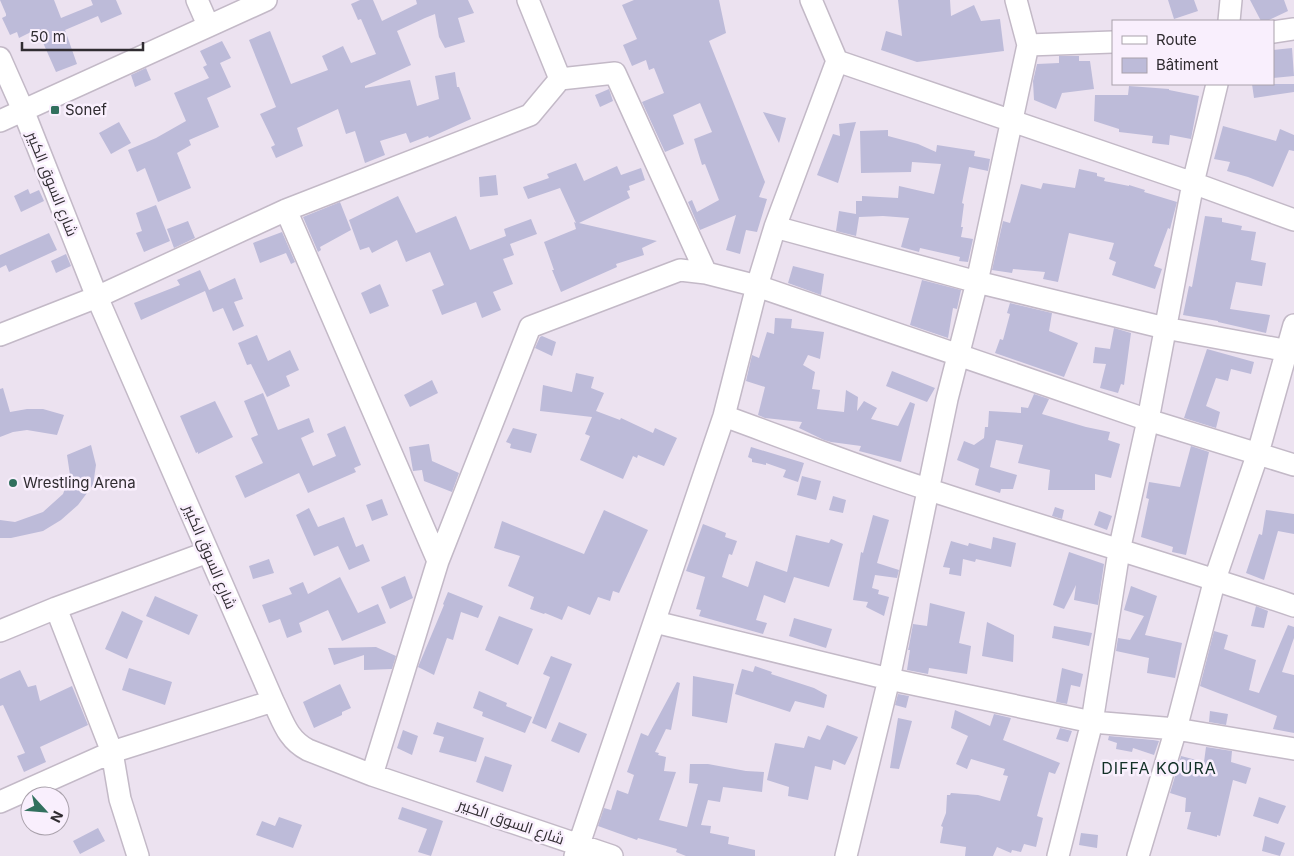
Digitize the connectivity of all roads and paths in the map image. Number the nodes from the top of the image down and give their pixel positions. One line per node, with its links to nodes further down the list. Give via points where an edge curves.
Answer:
1 (197, 0): 8 (street)
2 (266, 0): 8 (street)
3 (528, 0): 15 (street)
4 (810, 0): 14 (street)
5 (1016, 0): 12 (street)
6 (1231, 0): 7 (street)
7 (1229, 20)
8 (208, 25): 17 (street)
9 (1294, 29): 10 (street)
10 (1274, 32)
11 (1112, 42): 12 (street)
12 (1028, 45): 19 (street)
13 (0, 58): 17 (street, شارع السوق الكبير)
14 (837, 61): 19 (street); 23 (street)
15 (560, 79): 21 (street, via 530,115); 24 (street, via 616,73)
16 (1217, 85): 20 (street)
17 (23, 110): 18 (street); 27 (street, شارع السوق الكبير)
18 (0, 121)
19 (1012, 121): 20 (street); 25 (street)
20 (1194, 183): 22 (street); 29 (street)
21 (286, 210): 27 (street); 40 (street)
22 (1294, 220)
23 (774, 227): 25 (street); 26 (street)
24 (706, 274): 26 (street); 40 (street, via 680,270 530,327)
25 (977, 282): 29 (street); 32 (street)
26 (757, 286): 32 (street); 33 (street)
27 (97, 297): 30 (street); 39 (street, شارع السوق الكبير)
28 (1294, 325): 31 (street)
29 (1164, 328): 31 (street); 34 (street)
30 (0, 334)
31 (1291, 351): 35 (street)
32 (958, 356): 34 (street); 37 (street)
33 (724, 416): 37 (street); 44 (street)
34 (1148, 420): 35 (street); 38 (street)
35 (1258, 454): 36 (street); 41 (street)
36 (1294, 465)
37 (928, 490): 38 (street); 46 (street)
38 (1119, 551): 41 (street); 48 (street)
39 (208, 552): 43 (street); 47 (street, شارع السوق الكبير)
40 (438, 561): 52 (street)
41 (1215, 579): 42 (street); 49 (street)
42 (1294, 606)
43 (56, 608): 45 (street); 51 (street)
44 (654, 622): 46 (street); 54 (street)
45 (0, 631)
46 (889, 679): 48 (street); 57 (street)
47 (273, 701): 51 (street); 52 (street, شارع السوق الكبير, via 291,739 298,745)
48 (1092, 722): 49 (street); 58 (street)
49 (1176, 728): 50 (street); 59 (street)
50 (1294, 749)
51 (112, 752): 53 (street); 55 (street, via 120,799)
52 (372, 775): 54 (street, شارع السوق الكبير)
53 (0, 802)
54 (577, 850): 56 (street, شارع السوق الكبير)
55 (138, 856)
56 (612, 856)
57 (846, 856)
58 (1058, 856)
59 (1138, 856)

